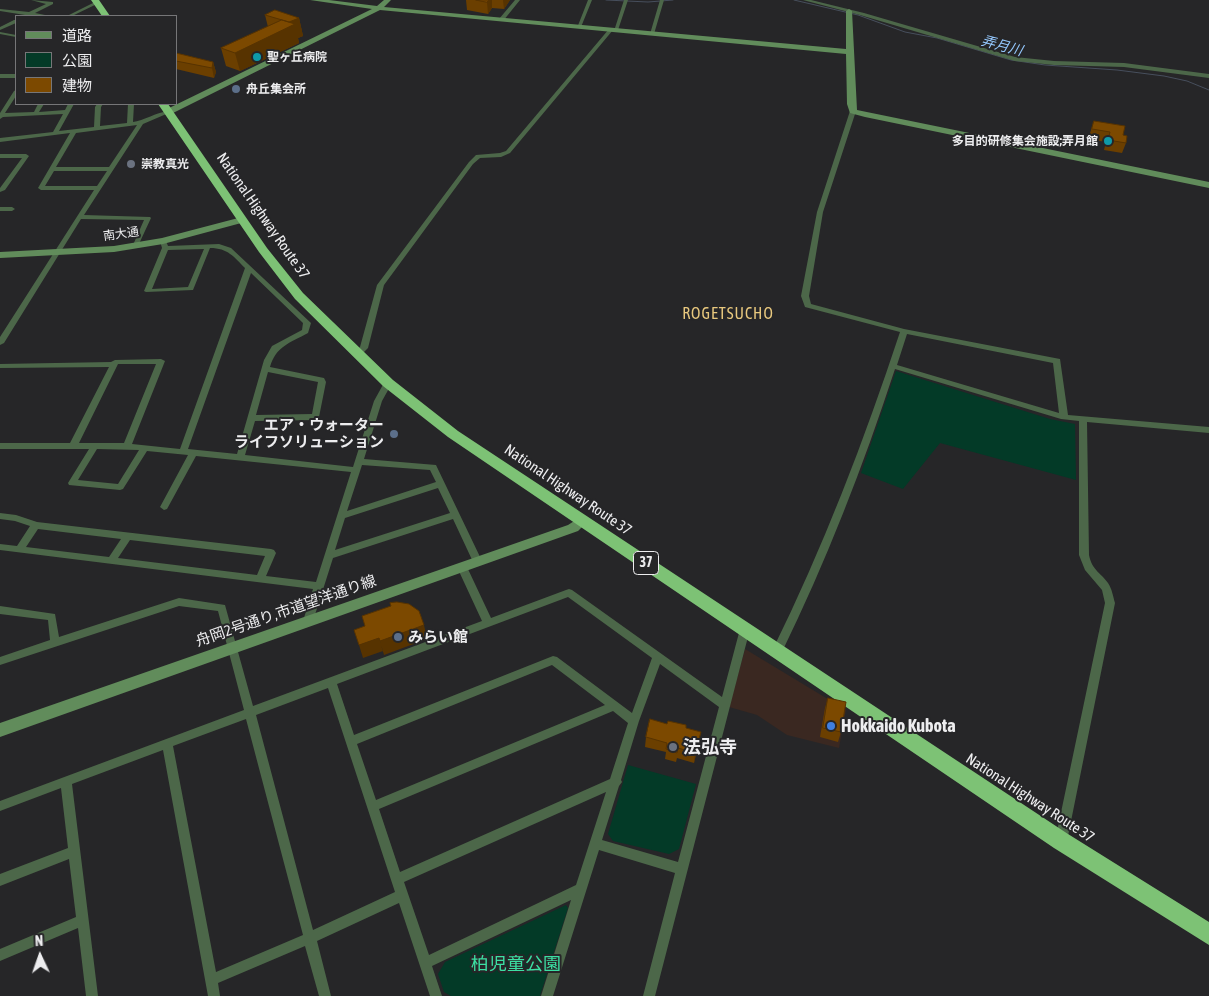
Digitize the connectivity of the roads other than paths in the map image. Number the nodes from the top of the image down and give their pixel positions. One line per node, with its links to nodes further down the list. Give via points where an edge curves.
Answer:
1 (33, 0): 14 (street, via 51,3)
2 (313, 0): 11 (street)
3 (388, 0): 11 (street)
4 (518, 0): 17 (street)
5 (590, 0): 19 (street)
6 (805, 0): 13 (street)
7 (844, 0): 13 (street)
8 (96, 1): 15 (street); 16 (highway)
9 (626, 1): 21 (street)
10 (661, 1): 23 (street)
11 (380, 8): 17 (street); 30 (street)
12 (0, 10): 14 (street)
13 (847, 10): 25 (street); 28 (street, via 1015,59 1054,64 1124,65)
14 (28, 15)
15 (71, 15)
16 (105, 15)
17 (502, 20): 19 (street)
18 (15, 21): 20 (street)
19 (579, 27): 21 (street)
20 (1, 28)
21 (614, 30): 23 (street); 65 (street, via 508,152 478,156 471,163 380,285 364,348)
22 (0, 33): 24 (street)
23 (652, 34): 25 (street)
24 (15, 36)
25 (850, 52): 36 (street)
26 (0, 76): 27 (street)
27 (15, 76)
28 (1209, 76)
29 (15, 94): 39 (street)
30 (178, 102)
31 (40, 105): 38 (street)
32 (70, 105): 37 (street)
33 (99, 105): 42 (street)
34 (131, 105): 41 (street)
35 (166, 108): 40 (street); 56 (highway, National Highway Route 37 / 37)
36 (853, 111): 50 (street); 63 (street, via 820,212 806,302)
37 (66, 112): 38 (street); 44 (street)
38 (35, 114): 39 (street)
39 (1, 116)
40 (141, 123): 41 (street); 49 (street)
41 (130, 124): 42 (street)
42 (96, 128): 43 (street)
43 (74, 131): 44 (street); 48 (street)
44 (55, 133): 45 (street)
45 (3, 139): 46 (street)
46 (0, 147)
47 (0, 156): 52 (street, via 26,156 4,190)
48 (52, 168): 49 (street); 51 (street, via 41,188)
49 (111, 169): 51 (street)
50 (1209, 185)
51 (98, 188): 55 (street)
52 (0, 190)
53 (0, 209): 54 (street)
54 (12, 209)
55 (80, 217): 58 (street, via 148,218); 60 (street)
56 (242, 220): 57 (street, 南大通); 65 (highway, National Highway Route 37 / 37, via 299,296)
57 (164, 244): 58 (street, 南大通); 59 (street); 59 (street, via 148,291 191,289)
58 (136, 245): 60 (street, 南大通)
59 (208, 246): 62 (street, via 229,249)
60 (56, 253): 61 (street, 南大通); 64 (street)
61 (0, 255)
62 (249, 268): 69 (street, via 307,323 305,331 275,348); 80 (street)
63 (904, 331): 68 (street); 72 (street, via 1057,361)
64 (0, 344)
65 (357, 354): 70 (highway, National Highway Route 37 / 37)
66 (114, 364): 67 (street); 76 (street); 78 (street, via 162,360)
67 (0, 366)
68 (893, 366): 72 (street); 106 (street, via 823,552)
69 (266, 369): 71 (street); 71 (street, via 321,380 315,417)
70 (388, 383): 83 (street, via 378,401); 89 (highway, National Highway Route 37 / 37, via 453,434)
71 (252, 418): 82 (street)
72 (1064, 418): 73 (street)
73 (1083, 420): 74 (street); 121 (street, via 1084,555 1088,567 1105,584 1110,603)
74 (1209, 430)
75 (0, 446): 76 (street)
76 (74, 446): 77 (street)
77 (95, 446): 78 (street); 79 (street, via 72,483 120,487)
78 (127, 446): 79 (street)
79 (146, 448): 80 (street)
80 (183, 452): 81 (street)
81 (194, 453): 82 (street); 85 (street)
82 (240, 458): 83 (street)
83 (358, 466): 84 (street, via 433,468); 88 (street)
84 (440, 484): 86 (street); 88 (street)
85 (164, 507)
86 (455, 515): 94 (street); 96 (street)
87 (0, 516): 90 (street)
88 (342, 516): 94 (street)
89 (582, 521): 96 (street, 舟岡2号通り,市道望洋通り線, via 573,528); 103 (highway, National Highway Route 37 / 37)
90 (36, 525): 91 (street); 93 (street)
91 (128, 534): 95 (street); 98 (street, via 271,552)
92 (0, 546): 93 (street)
93 (20, 549): 95 (street)
94 (329, 556): 99 (street)
95 (112, 560): 98 (street)
96 (477, 561): 97 (street, 舟岡2号通り,市道望洋通り線)
97 (462, 567): 101 (street, 舟岡2号通り,市道望洋通り線); 102 (street)
98 (260, 579): 99 (street)
99 (319, 586): 101 (street)
100 (0, 610): 104 (street, via 52,617)
101 (308, 621): 105 (street, 舟岡2号通り,市道望洋通り線)
102 (488, 623): 107 (street, via 569,593); 109 (street)
103 (745, 629): 106 (highway, National Highway Route 37 / 37); 110 (street)
104 (55, 643): 105 (street, via 179,602 222,608); 108 (street)
105 (234, 647): 112 (street); 114 (street, 舟岡2号通り,市道望洋通り線)
106 (777, 651): 121 (highway, National Highway Route 37 / 37)
107 (658, 657): 110 (street); 113 (street)
108 (0, 661)
109 (331, 683): 112 (street); 115 (street)
110 (724, 704): 124 (street)
111 (613, 706): 113 (street); 115 (street, via 553,660); 120 (street)
112 (250, 713): 116 (street); 131 (street)
113 (634, 721): 118 (street)
114 (0, 730)
115 (352, 741): 120 (street)
116 (167, 744): 117 (street); 134 (street)
117 (66, 782): 119 (street); 123 (street)
118 (616, 782): 122 (street); 125 (street)
119 (0, 806)
120 (374, 806): 125 (street)
121 (1061, 840): 130 (highway, National Highway Route 37 / 37)
122 (596, 844): 124 (street); 127 (street)
123 (75, 851): 126 (street); 129 (street)
124 (681, 869): 140 (street)
125 (398, 879): 128 (street)
126 (0, 880)
127 (580, 889): 133 (street); 139 (street)
128 (402, 895): 131 (street); 133 (street)
129 (83, 920): 132 (street); 135 (street)
130 (1209, 934)
131 (310, 938): 134 (street); 137 (street)
132 (0, 955)
133 (426, 963): 138 (street)
134 (210, 980): 136 (street)
135 (92, 996)
136 (214, 996)
137 (325, 996)
138 (436, 996)
139 (546, 996)
140 (649, 996)

